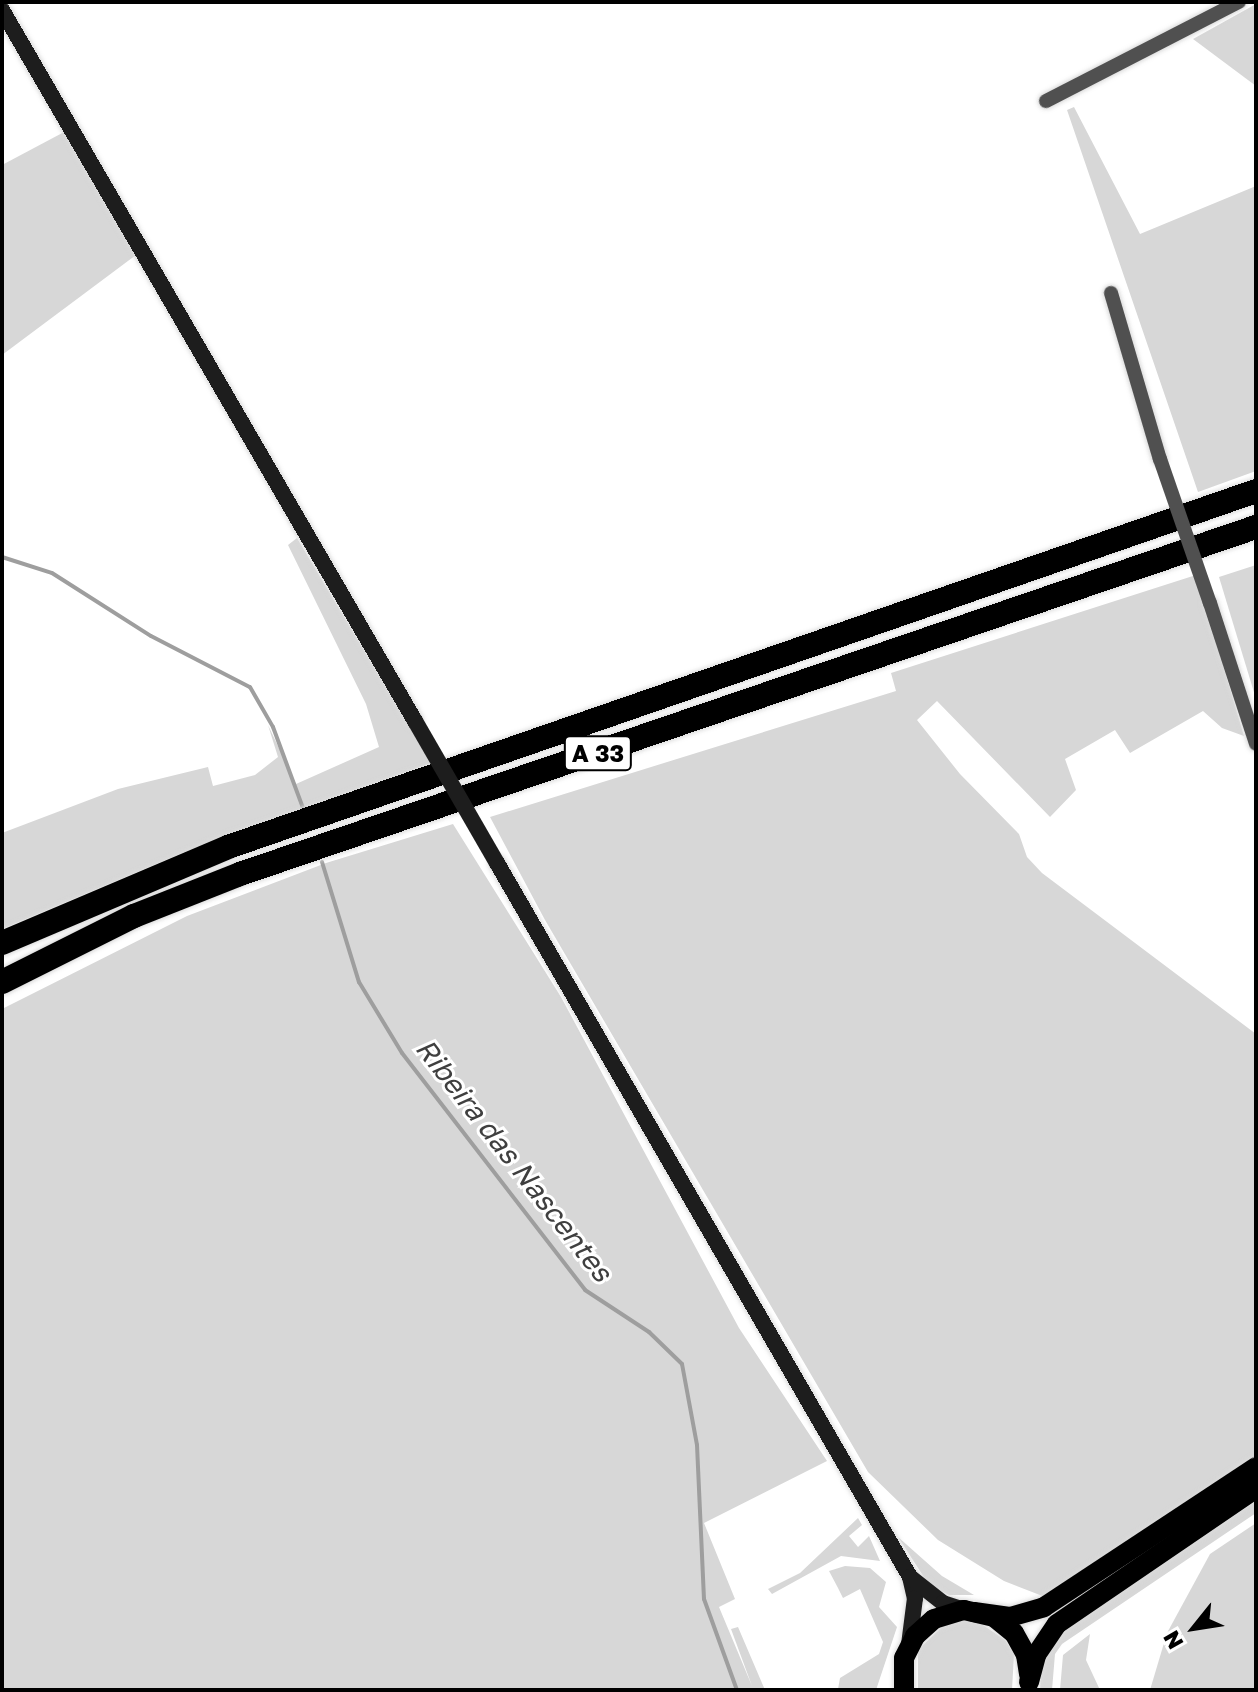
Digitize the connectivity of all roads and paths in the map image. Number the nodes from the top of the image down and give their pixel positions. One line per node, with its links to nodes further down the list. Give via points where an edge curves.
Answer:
1 (1239, 2): 3 (street)
2 (4, 6): 12 (main road, bridge)
3 (1046, 101)
4 (1111, 293): 7 (street, bridge, via 1160,459)
5 (1256, 491): 8 (highway, A 33, via 228,847)
6 (1256, 530): 9 (highway, A 33, via 240,874 134,916)
7 (1256, 744)
8 (2, 943)
9 (2, 982)
10 (1256, 1467): 13 (main road, via 1044,1607 1010,1617)
11 (1256, 1488): 16 (main road, via 1057,1624 1036,1655)
12 (910, 1577): 13 (main road, via 934,1598); 14 (main road, via 915,1598)
13 (969, 1611): 14 (main road, via 934,1619); 16 (main road, via 994,1617 1014,1633 1026,1655)
14 (909, 1646): 15 (main road)
15 (903, 1680): 17 (main road)
16 (1028, 1686)
17 (894, 1690)

